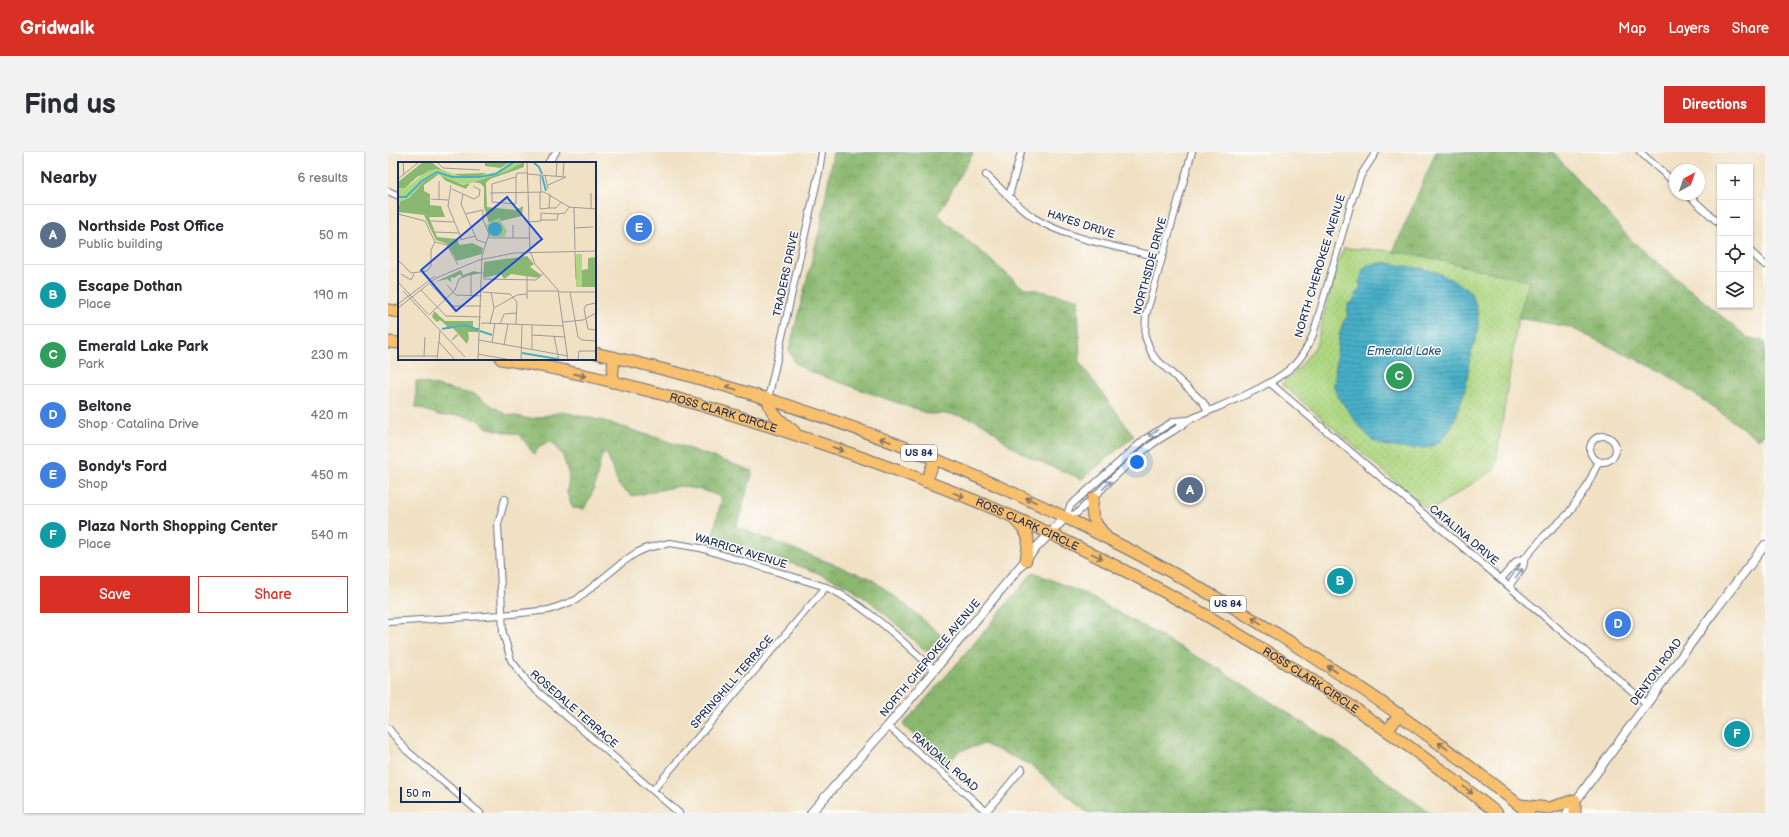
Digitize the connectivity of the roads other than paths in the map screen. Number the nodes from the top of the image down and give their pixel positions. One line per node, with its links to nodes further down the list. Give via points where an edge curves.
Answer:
1 (556, 152): 7 (street)
2 (822, 152): 27 (street, TRADERS DRIVE)
3 (1021, 152): 12 (street)
4 (1192, 152): 16 (street, NORTHSIDE DRIVE)
5 (1376, 152): 26 (street, NORTH CHEROKEE AVENUE, via 1361,175 1352,200 1308,346 1295,364)
6 (1640, 152): 9 (street)
7 (549, 162)
8 (986, 175): 12 (street, HAYES DRIVE)
9 (1669, 178)
10 (388, 191): 11 (street)
11 (398, 196)
12 (1009, 196): 16 (street, HAYES DRIVE, via 1033,217 1052,227)
13 (1694, 200): 14 (street)
14 (1717, 221)
15 (1753, 254): 17 (street)
16 (1162, 258): 28 (street, NORTHSIDE DRIVE, via 1146,315 1145,336 1155,358 1202,402)
17 (1765, 265)
18 (388, 310): 19 (highway)
19 (398, 312)
20 (388, 342): 21 (highway)
21 (398, 343)
22 (596, 353): 23 (highway, ROSS CLARK CIRCLE / US 84)
23 (614, 357): 25 (highway); 27 (highway, ROSS CLARK CIRCLE / US 84, one-way to 23, via 677,372)
24 (506, 360): 25 (highway, ROSS CLARK CIRCLE / US 84, one-way to 25)
25 (612, 382): 30 (highway, ROSS CLARK CIRCLE / US 84, via 670,396)
26 (1270, 383): 28 (street, NORTH CHEROKEE AVENUE); 43 (street, CATALINA DRIVE)
27 (768, 399): 30 (highway, via 773,414); 31 (highway, ROSS CLARK CIRCLE / US 84, one-way to 27)
28 (1208, 411): 29 (street, NORTH CHEROKEE AVENUE)
29 (1189, 420): 34 (street, NORTH CHEROKEE AVENUE, one-way to 29, via 1150,446); 37 (street, NORTH CHEROKEE AVENUE, one-way to 37, via 1174,422 1145,439 1070,506)
30 (801, 437): 33 (highway, ROSS CLARK CIRCLE / US 84, one-way to 33)
31 (935, 459): 33 (highway); 37 (highway, ROSS CLARK CIRCLE / US 84, one-way to 31)
32 (1599, 461): 32 (street, via 1610,460 1616,454 1615,442 1608,436 1596,438 1591,445 1591,454); 41 (street, via 1586,488 1568,514)
33 (926, 482): 36 (highway, ROSS CLARK CIRCLE / US 84, one-way to 36)
34 (1093, 498): 37 (street, NORTH CHEROKEE AVENUE, via 1077,513); 39 (highway, via 1091,513 1096,524)
35 (505, 499): 46 (street, ROSEDALE TERRACE, via 498,524)
36 (1011, 516): 38 (highway, ROSS CLARK CIRCLE / US 84); 42 (highway, via 1027,532)
37 (1066, 517): 38 (street, NORTH CHEROKEE AVENUE); 39 (highway, ROSS CLARK CIRCLE / US 84)
38 (1050, 533): 42 (street, NORTH CHEROKEE AVENUE); 49 (highway, ROSS CLARK CIRCLE / US 84, one-way to 49, via 1167,593)
39 (1111, 541): 48 (highway, ROSS CLARK CIRCLE / US 84, one-way to 39, via 1218,598)
40 (1764, 548): 51 (street, DENTON ROAD)
41 (1525, 558): 43 (street, via 1517,562); 44 (street, one-way to 41, via 1523,567)
42 (1026, 560): 50 (street, NORTH CHEROKEE AVENUE)
43 (1501, 579): 44 (street, CATALINA DRIVE)
44 (1509, 586): 51 (street, CATALINA DRIVE)
45 (826, 587): 46 (street, WARRICK AVENUE, via 700,548 670,543 636,553 586,593 564,606); 50 (street, WARRICK AVENUE, via 851,599); 59 (street, SPRINGHILL TERRACE)
46 (502, 615): 47 (street, WARRICK AVENUE); 59 (street, ROSEDALE TERRACE, via 508,651 522,677)
47 (388, 622)
48 (1290, 641): 49 (highway); 52 (highway, ROSS CLARK CIRCLE / US 84, one-way to 48)
49 (1280, 658): 55 (highway, ROSS CLARK CIRCLE / US 84)
50 (935, 670): 53 (street, NORTH CHEROKEE AVENUE)
51 (1646, 703): 60 (street, DENTON ROAD)
52 (1400, 714): 55 (highway); 57 (highway, ROSS CLARK CIRCLE / US 84, one-way to 52)
53 (888, 726): 62 (street, RANDALL ROAD); 65 (street, NORTH CHEROKEE AVENUE)
54 (388, 728): 63 (street, via 403,746)
55 (1388, 730): 58 (highway, ROSS CLARK CIRCLE / US 84)
56 (1022, 769): 62 (street)
57 (1474, 769): 58 (highway, via 1468,775); 61 (highway, ROSS CLARK CIRCLE / US 84)
58 (1453, 778): 66 (highway, ROSS CLARK CIRCLE / US 84, one-way to 66)
59 (653, 790): 64 (street, ROSEDALE TERRACE)
60 (1575, 800): 61 (highway, via 1548,808); 68 (street, DENTON ROAD); 69 (highway)
61 (1519, 805): 67 (highway, ROSS CLARK CIRCLE / US 84)
62 (987, 812)
63 (480, 813)
64 (679, 813)
65 (811, 813)
66 (1497, 813)
67 (1529, 813)
68 (1567, 813)
69 (1575, 813)

